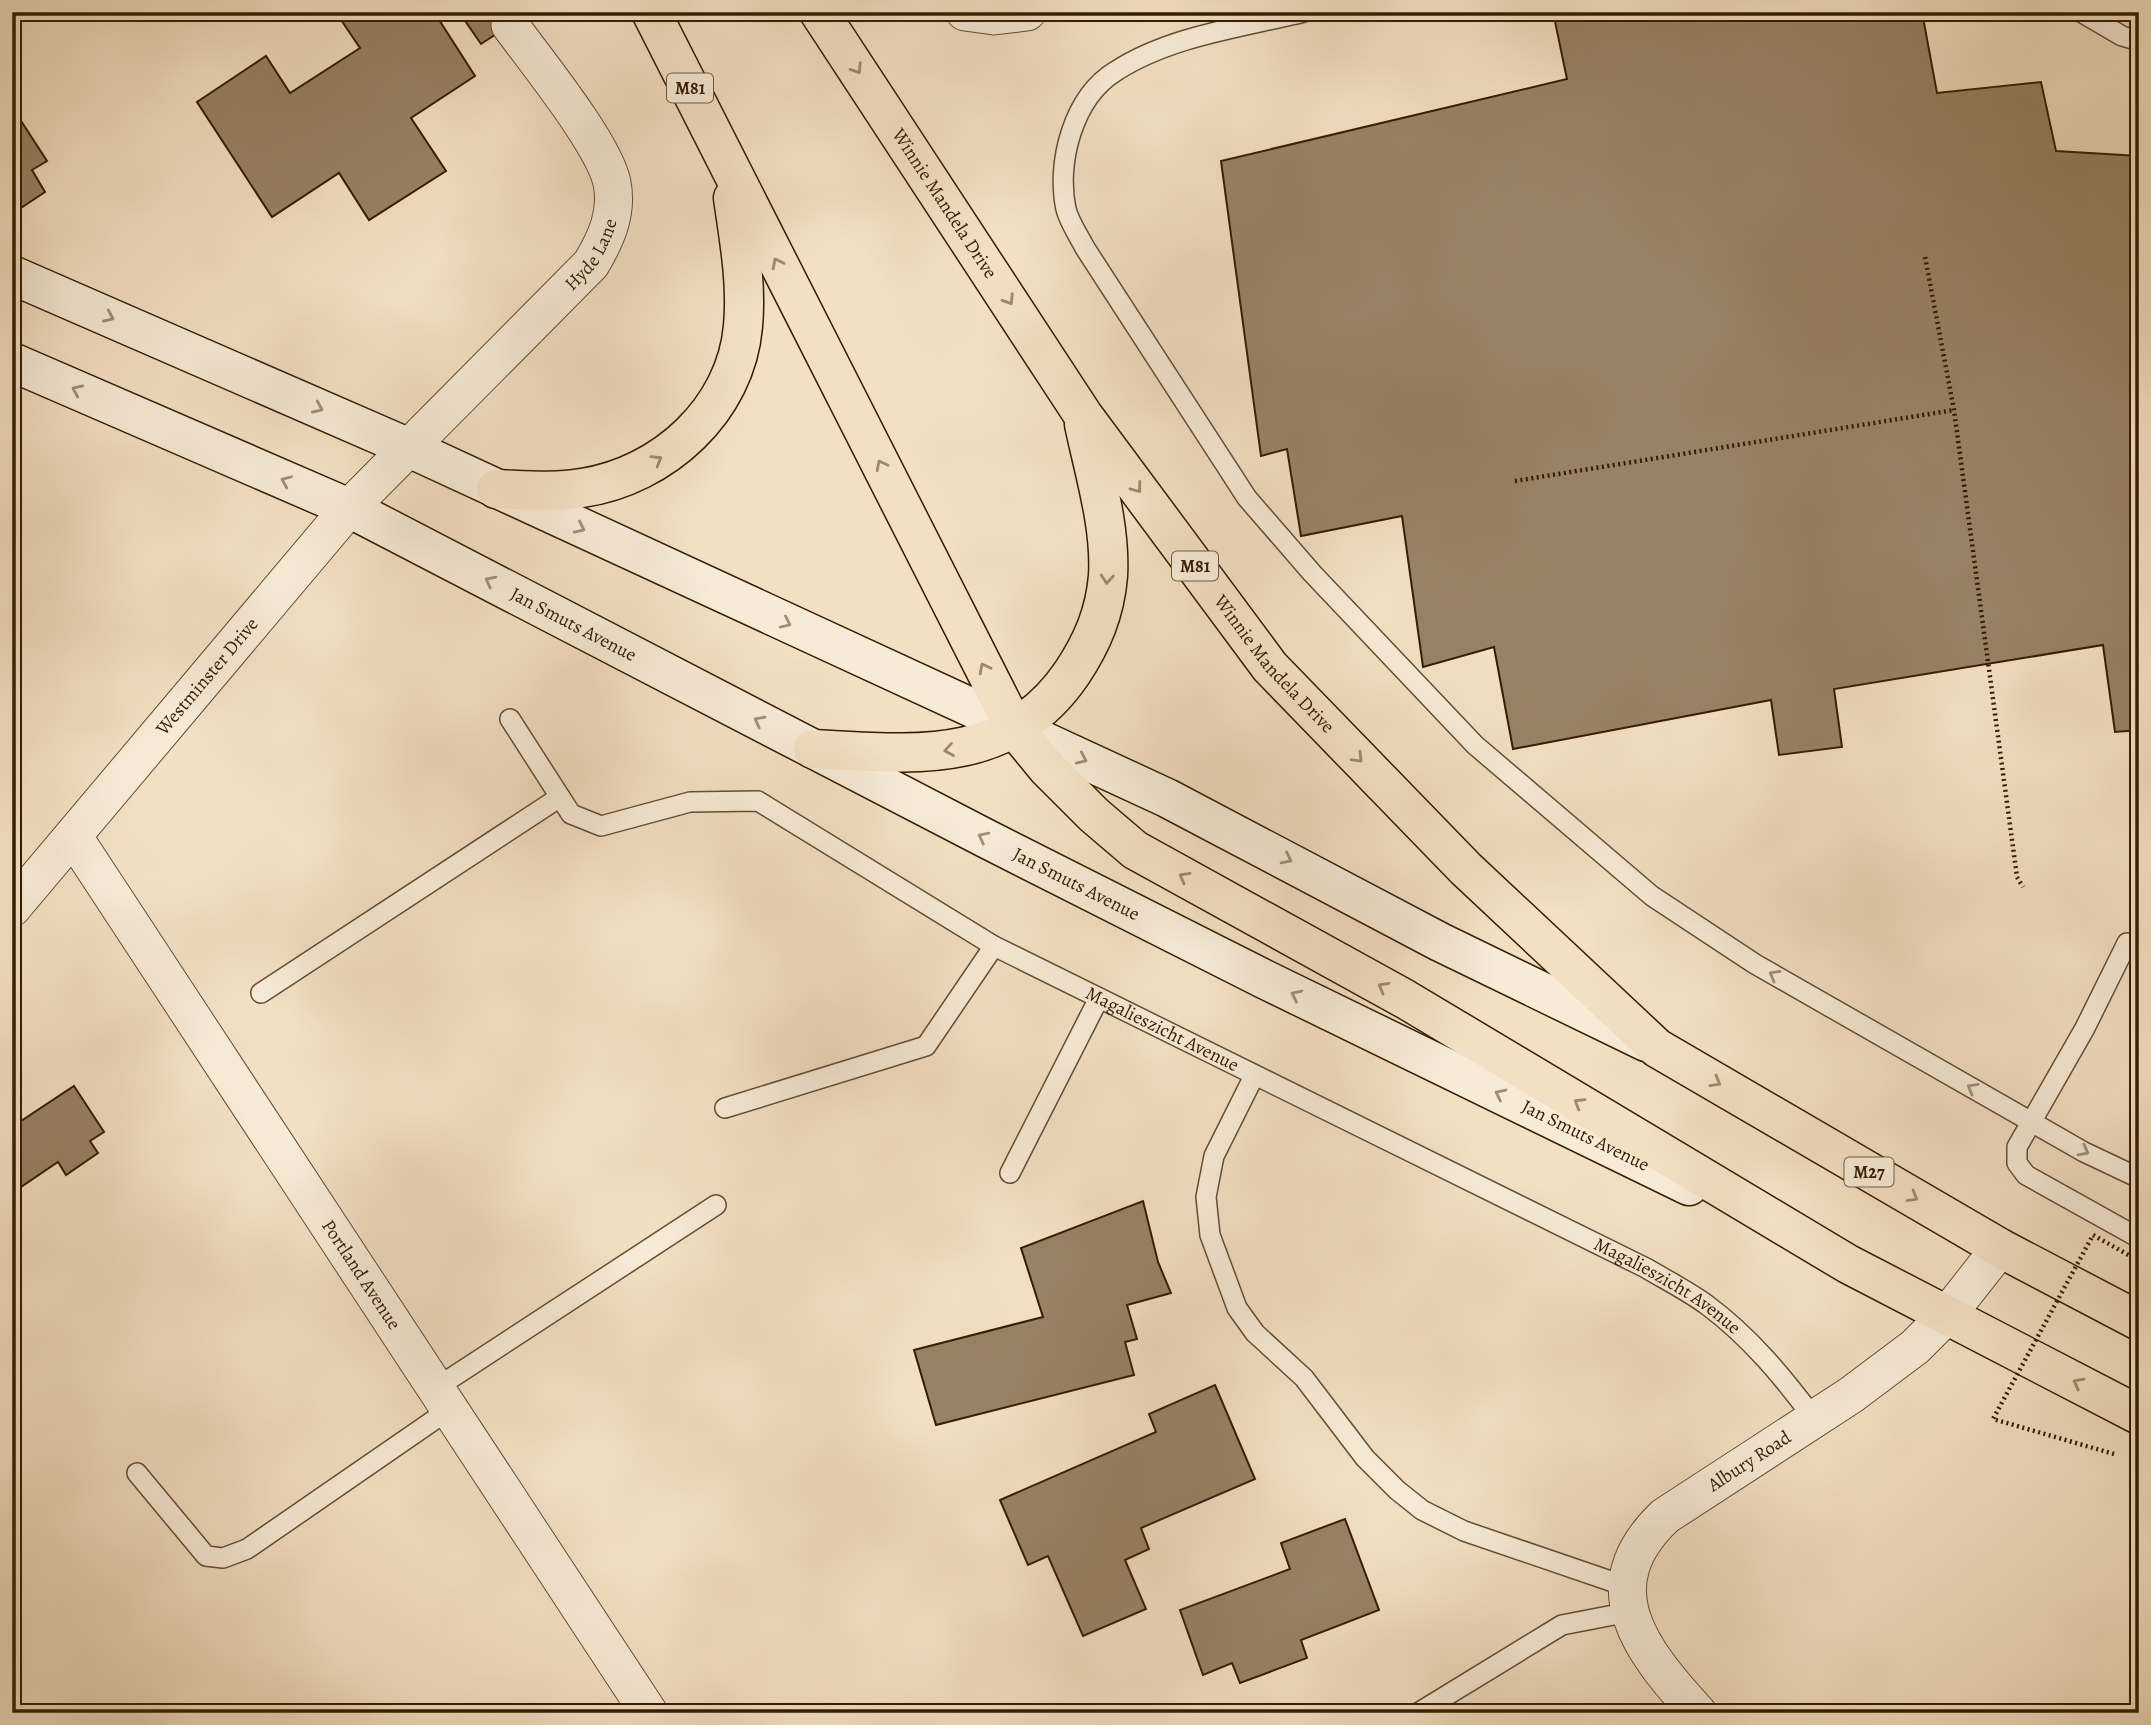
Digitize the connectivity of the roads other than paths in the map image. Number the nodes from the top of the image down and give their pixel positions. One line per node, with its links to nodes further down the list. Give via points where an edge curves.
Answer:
1 (651, 12): 9 (main road, M81)
2 (819, 12): 12 (main road, Winnie Mandela Drive / M81, one-way to 12)
3 (965, 12): 4 (street, via 994,16)
4 (1027, 12)
5 (1304, 12): 29 (lane, one-way to 5, via 1755,964 1652,896 1475,745 1247,498 1085,248 1066,211 1062,173 1070,131 1113,72 1179,43)
6 (2081, 12): 8 (lane)
7 (510, 25): 13 (street, Hyde Lane, via 601,155 612,183 613,213 606,239 591,264)
8 (2139, 41)
9 (727, 165): 14 (main road, one-way to 9, via 554,491 611,481 645,468 678,447 702,423 736,362 743,328 742,257); 17 (main road, M81, one-way to 9)
10 (12, 275): 13 (main road, M27, one-way to 13)
11 (12, 362): 15 (main road, Jan Smuts Avenue, one-way to 11)
12 (1083, 415): 17 (main road, one-way to 17, via 1107,543 1102,616 1088,649 1067,680 1042,709); 26 (main road, Winnie Mandela Drive / M81, one-way to 26, via 1270,667 1466,869)
13 (407, 447): 14 (main road, M27); 15 (street, Westminster Drive)
14 (496, 489): 17 (main road, M27, one-way to 17)
15 (349, 508): 18 (main road, Jan Smuts Avenue, one-way to 15); 20 (street, Westminster Drive)
16 (510, 719): 19 (lane, Magalieszicht Avenue)
17 (1015, 729): 18 (main road, one-way to 18, via 959,749 924,754); 26 (main road, M27, one-way to 26, via 1167,798 1440,942); 35 (main road, one-way to 17, via 1405,999 1136,850 1094,815)
18 (813, 749): 35 (main road, Jan Smuts Avenue, one-way to 18, via 1264,979)
19 (560, 797): 23 (lane, Magalieszicht Avenue, via 571,814 601,826 690,802 758,801); 24 (lane)
20 (74, 835): 21 (street, Westminster Drive); 38 (street, Portland Avenue)
21 (12, 908)
22 (2127, 943): 29 (lane)
23 (994, 946): 25 (lane, Magalieszicht Avenue); 28 (lane, via 926,1046)
24 (261, 993)
25 (1099, 998): 27 (lane, Magalieszicht Avenue); 30 (lane)
26 (1657, 1048): 34 (main road, M27, one-way to 34)
27 (1254, 1076): 40 (lane, Magalieszicht Avenue, via 1646,1268 1705,1303 1777,1369); 42 (lane, via 1214,1156 1206,1197 1210,1235 1237,1308 1249,1325 1304,1378 1364,1458 1422,1510)
28 (725, 1108)
29 (2031, 1121): 31 (lane, one-way to 31); 33 (lane, via 2017,1147 2017,1163 2026,1175)
30 (1010, 1173)
31 (2139, 1178)
32 (716, 1205): 38 (lane)
33 (2139, 1238)
34 (2000, 1248): 36 (street, Albury Road); 37 (main road, M27)
35 (1848, 1264): 36 (main road, Jan Smuts Avenue)
36 (1948, 1314): 39 (main road, Jan Smuts Avenue, one-way to 36); 40 (street, Albury Road, via 1915,1347)
37 (2139, 1321)
38 (443, 1399): 41 (lane, via 247,1549 223,1558 206,1556); 43 (street, Portland Avenue)
39 (2139, 1415)
40 (1815, 1420): 42 (street, Albury Road, via 1665,1516 1645,1535 1632,1560)
41 (137, 1473)
42 (1627, 1599): 44 (lane, via 1562,1625); 45 (street, via 1649,1652)
43 (649, 1713)
44 (1418, 1713)
45 (1698, 1713)

